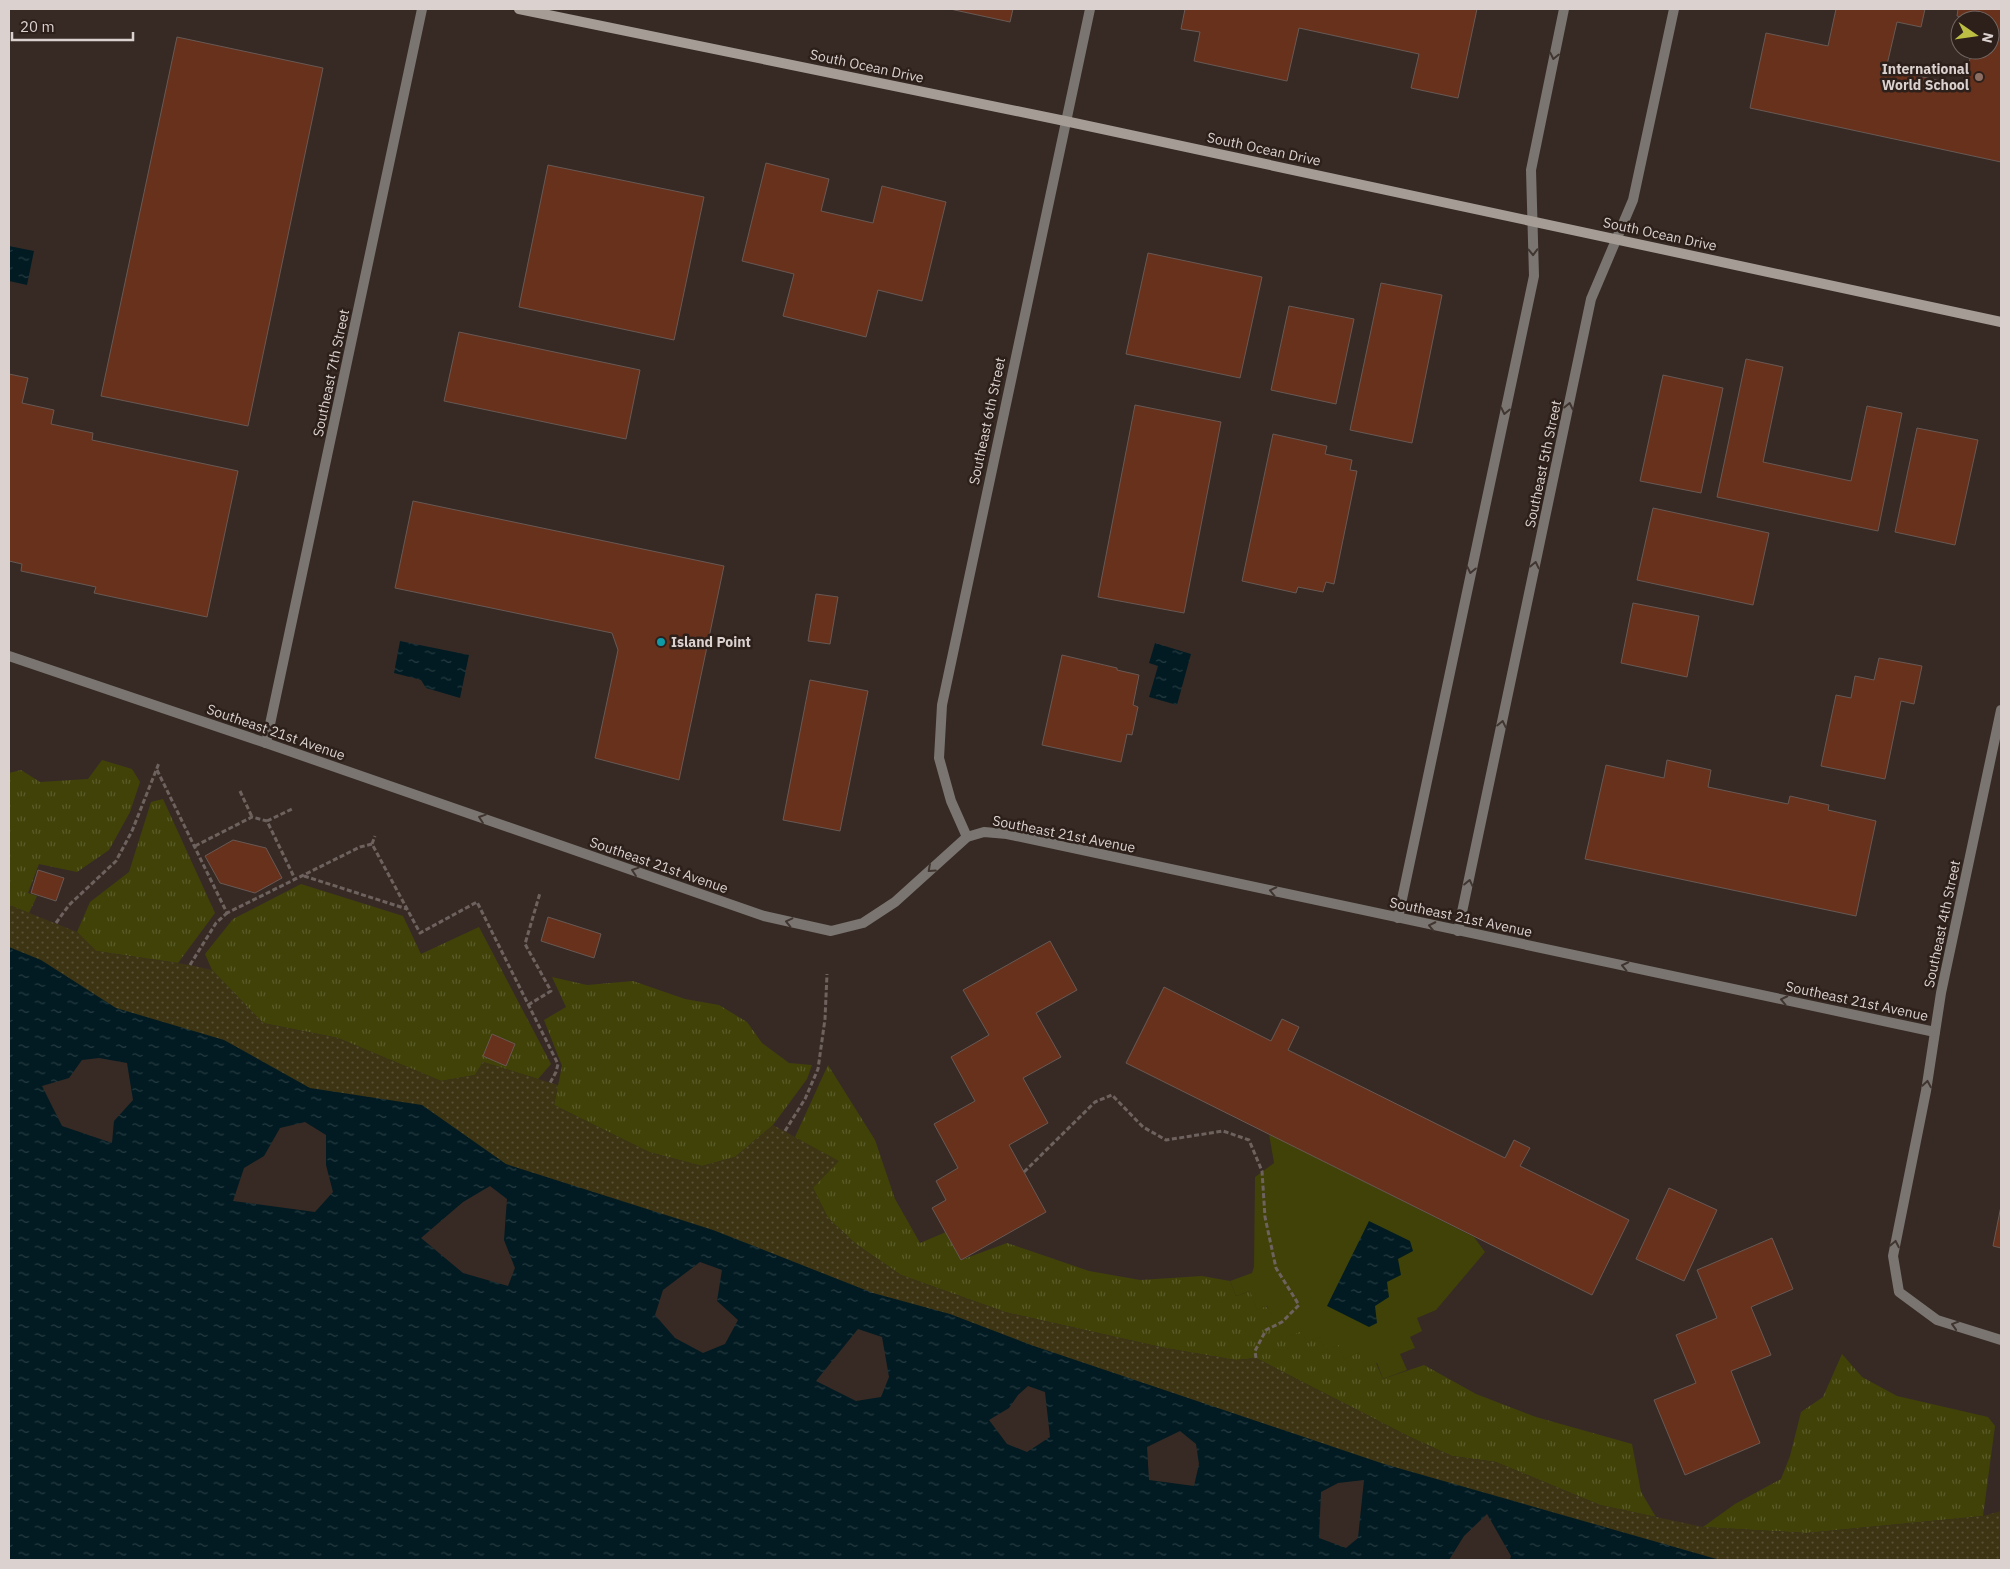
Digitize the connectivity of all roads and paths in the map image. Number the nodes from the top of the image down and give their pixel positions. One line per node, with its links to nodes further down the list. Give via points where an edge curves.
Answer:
1 (422, 9): 12 (street, Southeast 7th Street)
2 (519, 9): 6 (main road, South Ocean Drive)
3 (1090, 9): 6 (street, Southeast 6th Street)
4 (1564, 9): 7 (street, one-way to 7, via 1530,170)
5 (1674, 9): 8 (street, Southeast 5th Street, via 1632,200)
6 (1065, 121): 7 (main road, South Ocean Drive); 20 (street, Southeast 6th Street, via 942,706 939,758 951,801)
7 (1533, 220): 8 (main road, South Ocean Drive); 28 (street, one-way to 28, via 1534,276)
8 (1617, 238): 9 (main road, South Ocean Drive); 30 (street, Southeast 5th Street, one-way to 8, via 1591,299)
9 (2001, 322)
10 (9, 656): 12 (street, Southeast 21st Avenue)
11 (2001, 710): 34 (street, Southeast 4th Street)
12 (266, 743): 20 (street, Southeast 21st Avenue, one-way to 12, via 895,902 863,923 831,931 764,916)
13 (159, 763): 14 (path)
14 (157, 770): 22 (path); 29 (path, via 116,861 69,904)
15 (240, 791): 17 (path)
16 (292, 809): 18 (path)
17 (252, 817): 18 (path); 22 (path)
18 (267, 822): 24 (path)
19 (375, 836): 21 (path)
20 (967, 837): 28 (street, Southeast 21st Avenue, one-way to 20, via 1007,834 984,832)
21 (372, 844): 23 (path); 26 (path)
22 (194, 846): 27 (path)
23 (304, 875): 24 (path); 26 (path)
24 (295, 879): 27 (path)
25 (540, 893): 33 (path, via 525,944 551,991)
26 (407, 909): 33 (path, via 420,933 477,902)
27 (227, 913): 31 (path, via 216,924)
28 (1398, 918): 30 (street, Southeast 21st Avenue, one-way to 28)
29 (56, 923)
30 (1458, 931): 34 (street, Southeast 21st Avenue, one-way to 30)
31 (190, 965)
32 (827, 974): 36 (path, via 818,1069)
33 (528, 1005): 35 (path, via 558,1064)
34 (1935, 1032): 38 (street, Southeast 4th Street, one-way to 34, via 1937,1320 1900,1292 1892,1256)
35 (550, 1083)
36 (786, 1132)
37 (1024, 1172): 39 (path, via 1095,1102 1112,1095 1143,1127 1166,1140 1223,1131 1248,1140 1262,1171 1265,1217 1276,1268 1299,1305 1282,1322 1266,1330 1255,1351)
38 (2001, 1340)
39 (1256, 1358)

